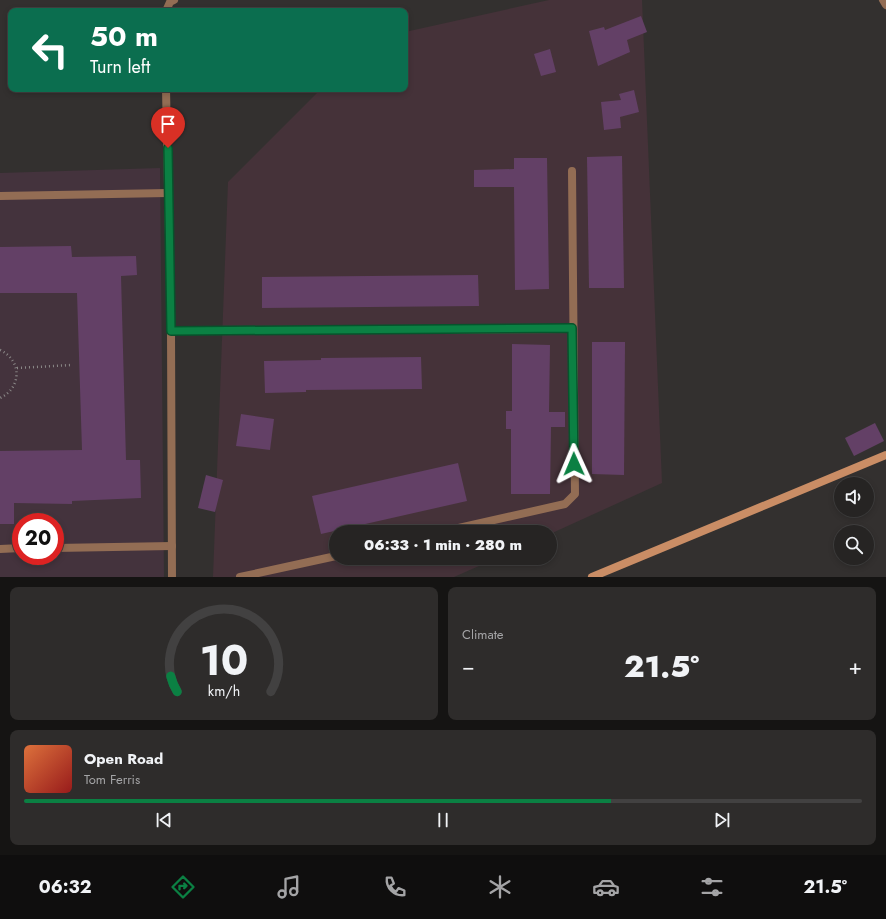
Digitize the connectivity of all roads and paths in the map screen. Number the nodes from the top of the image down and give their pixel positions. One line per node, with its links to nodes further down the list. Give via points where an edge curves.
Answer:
1 (174, 0): 4 (street)
2 (883, 0): 3 (street)
3 (886, 5)
4 (167, 8)
5 (166, 92): 7 (street)
6 (572, 171): 9 (street)
7 (168, 193): 8 (street); 10 (street)
8 (0, 196)
9 (572, 328): 10 (street); 16 (street, via 575,494 565,504)
10 (171, 331): 17 (street)
11 (0, 350): 13 (path, via 10,356)
12 (72, 365): 13 (path)
13 (16, 368): 14 (path, via 15,383 11,390)
14 (0, 398)
15 (886, 455): 24 (main road)
16 (472, 525)
17 (172, 546): 19 (street); 22 (street)
18 (12, 548): 20 (street)
19 (64, 548)
20 (0, 549)
21 (329, 558): 23 (street)
22 (172, 577)
23 (240, 577)
24 (592, 577)

